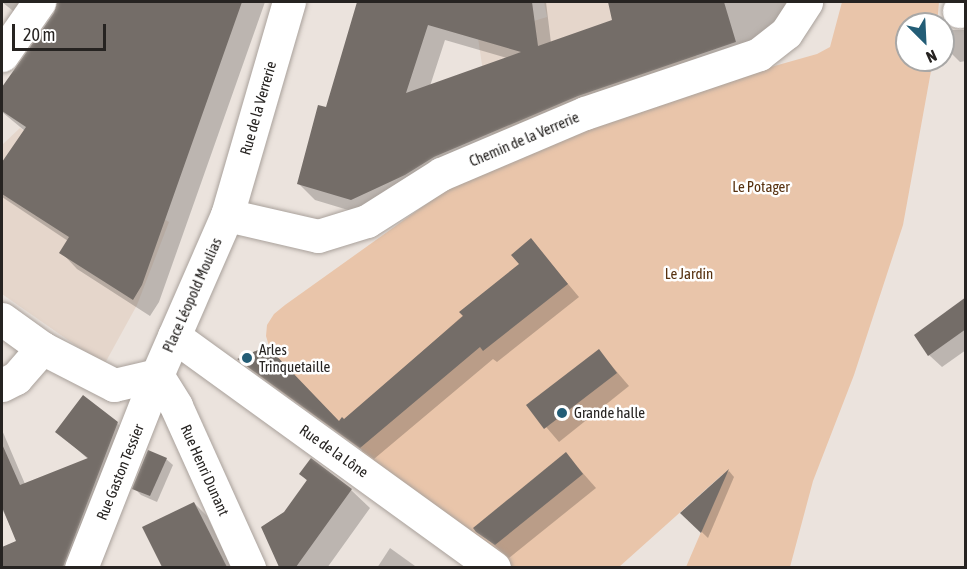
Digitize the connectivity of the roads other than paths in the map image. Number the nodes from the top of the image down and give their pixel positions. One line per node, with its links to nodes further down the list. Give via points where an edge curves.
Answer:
1 (39, 2): 4 (street)
2 (289, 2): 5 (street, Rue de la Verrerie)
3 (806, 2): 5 (street, Chemin de la Verrerie, via 786,33 759,54 585,113 441,174 367,221 318,236)
4 (2, 55)
5 (227, 214): 7 (street, Place Léopold Moulias)
6 (2, 319): 8 (street)
7 (174, 336): 9 (street, Place Léopold Moulias); 13 (street, Rue de la Lône)
8 (42, 348): 9 (street, via 114,385); 10 (street, via 16,378)
9 (157, 375): 11 (street, Rue Gaston Tessier); 12 (street, Rue Henri Dunant, via 176,406)
10 (2, 386)
11 (81, 567)
12 (249, 567)
13 (494, 567)

